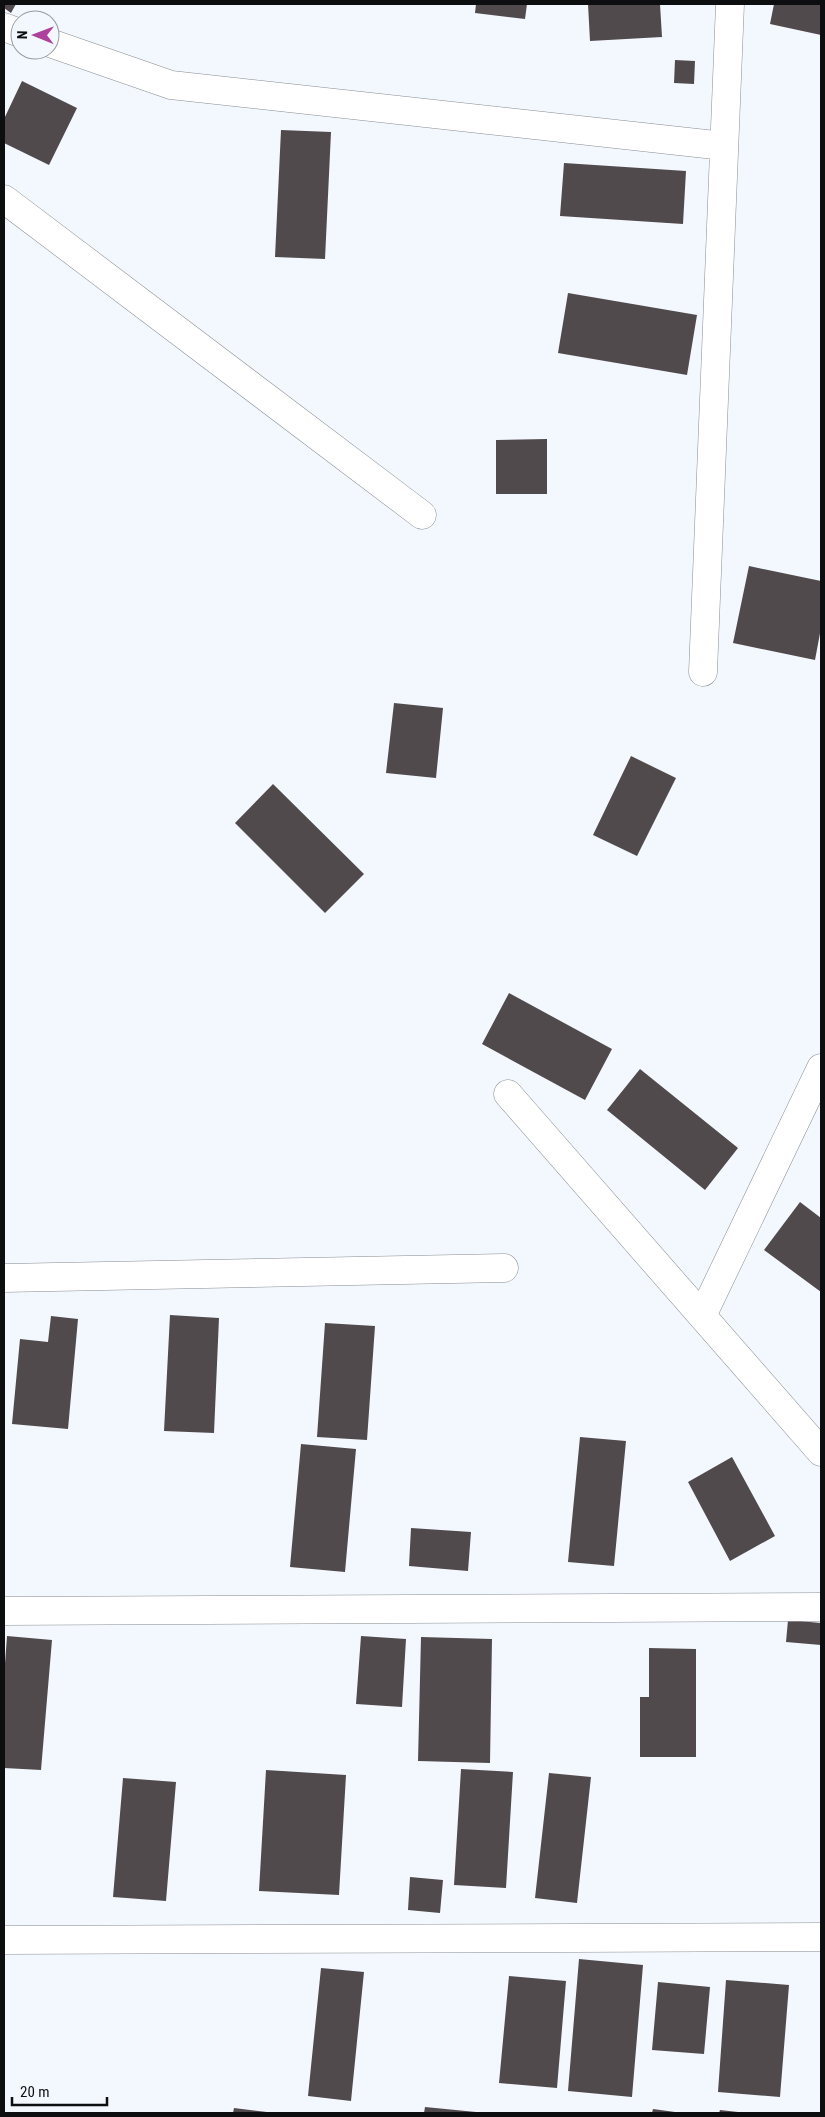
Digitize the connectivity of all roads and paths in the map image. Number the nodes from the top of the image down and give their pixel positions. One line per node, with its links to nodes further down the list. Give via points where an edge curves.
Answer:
1 (730, 4): 3 (street)
2 (60, 46): 3 (street, via 171,85)
3 (724, 146): 6 (street)
4 (4, 199): 5 (street)
5 (422, 515)
6 (703, 672)
7 (821, 1068): 11 (street)
8 (508, 1094): 11 (street)
9 (504, 1268): 10 (street)
10 (4, 1278)
11 (702, 1316): 12 (street)
12 (821, 1452)
13 (821, 1607): 14 (street)
14 (4, 1611)
15 (821, 1937): 16 (street)
16 (4, 1940)

